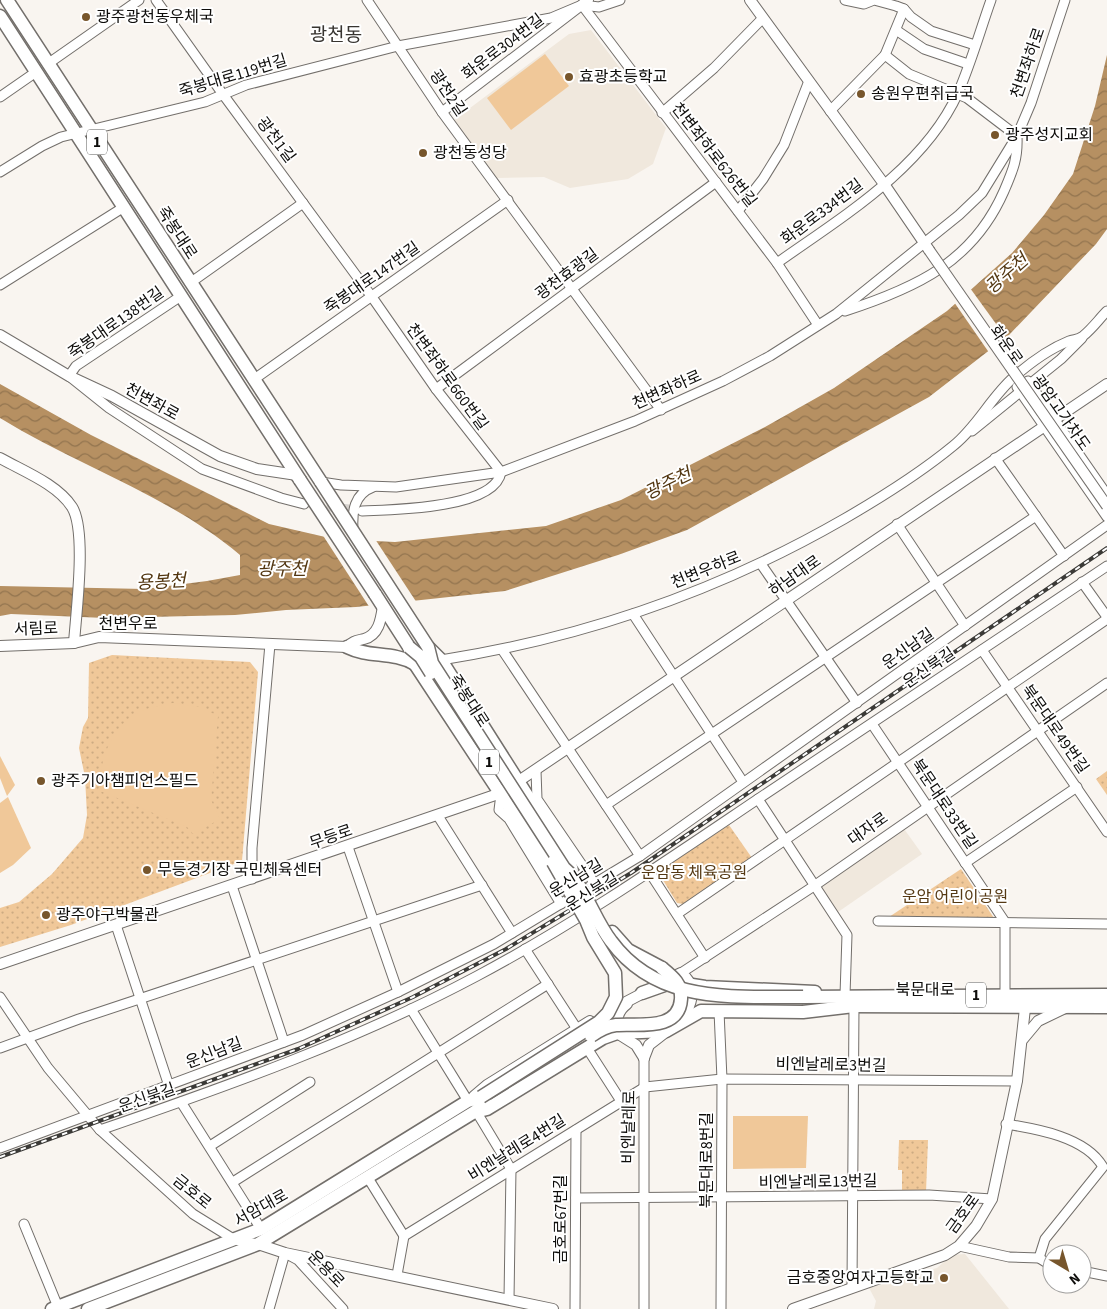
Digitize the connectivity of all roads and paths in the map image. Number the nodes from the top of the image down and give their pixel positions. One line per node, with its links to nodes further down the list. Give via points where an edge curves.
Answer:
1 (7, 0): 19 (main road, 죽봉대로 / 1)
2 (139, 0): 19 (street)
3 (156, 0): 23 (street, 광천1길)
4 (367, 0): 17 (street, 광천2길)
5 (620, 0): 11 (street, 화운로304번길, via 600,7)
6 (750, 0): 14 (street)
7 (845, 0): 8 (street, via 864,4)
8 (874, 0): 12 (street)
9 (991, 0): 16 (street, 화운로334번길)
10 (1065, 0): 31 (street, 천변좌하로)
11 (585, 2): 17 (street, 화운로304번길, via 551,18); 27 (street, 화운로304번길); 28 (street, 천변좌하로626번길)
12 (904, 9): 15 (street); 16 (street, via 930,31)
13 (0, 16): 21 (main road, 죽봉대로 / 1)
14 (763, 18): 22 (street); 28 (street, via 714,68)
15 (896, 30): 18 (street); 20 (street, via 924,49)
16 (975, 45): 20 (street, 화운로334번길)
17 (398, 46): 23 (street, 죽봉대로119번길); 27 (street, 광천2길)
18 (884, 55): 24 (street, via 909,74); 26 (street)
19 (49, 63): 29 (main road, 죽봉대로 / 1)
20 (968, 64): 24 (street, 화운로334번길)
21 (36, 72): 25 (street); 30 (main road, 죽봉대로 / 1)
22 (809, 81): 26 (street); 38 (street, via 784,145)
23 (222, 93): 29 (street, 죽봉대로119번길, via 205,102); 36 (street, 광천1길)
24 (957, 94): 31 (street); 34 (street, 화운로334번길, via 920,149)
25 (0, 97)
26 (830, 111): 34 (street)
27 (442, 112): 35 (street, 광천2길)
28 (662, 113): 33 (street, 천변좌하로626번길)
29 (90, 130): 30 (street, 죽봉대로119번길); 41 (main road, 죽봉대로 / 1)
30 (76, 134): 32 (street, 죽봉대로119번길, via 53,140); 37 (main road, 죽봉대로 / 1)
31 (1017, 136): 39 (street, 천변좌하로, via 982,193); 48 (street, 천변좌하로, via 1017,160 999,204 967,248 936,272 912,285)
32 (0, 172)
33 (716, 182): 38 (street, 천변좌하로626번길); 43 (street, 광천효광길)
34 (884, 184): 39 (street); 40 (street, 화운로334번길)
35 (508, 200): 43 (street, 광천2길); 46 (street, 죽봉대로147번길)
36 (303, 203): 41 (street); 46 (street, 광천1길)
37 (124, 207): 42 (street); 45 (main road, 죽봉대로 / 1)
38 (738, 211): 40 (street, 천변좌하로626번길)
39 (926, 246): 44 (street, bridge); 48 (street, 천변좌하로)
40 (777, 263): 49 (street, 천변좌하로626번길)
41 (190, 282): 53 (main road, 죽봉대로 / 1)
42 (0, 285)
43 (573, 288): 56 (street, 광천효광길); 58 (street, 광천2길)
44 (957, 289): 54 (street, 화운로, bridge, via 981,313); 57 (street, 화운로, bridge, via 972,324); 70 (street, 광암고가차도, bridge)
45 (180, 296): 52 (street, 죽봉대로138번길, via 76,366); 65 (main road, 죽봉대로 / 1)
46 (372, 297): 53 (street, 죽봉대로147번길); 56 (street, 천변좌하로660번길)
47 (1107, 311): 51 (street, 천변우하로)
48 (836, 314): 49 (street, 천변좌하로)
49 (818, 326): 58 (street, 천변좌하로, via 724,381)
50 (0, 335): 52 (street, 천변좌로)
51 (1082, 338): 54 (street, 천변우하로); 61 (street, 천변우하로, via 1069,341 1028,364 1003,386)
52 (69, 376): 65 (street, 천변좌로, via 220,456 257,469); 69 (street, via 109,408 202,469)
53 (253, 380): 66 (main road, 죽봉대로 / 1)
54 (1029, 383): 59 (street, 화운로)
55 (1107, 384): 59 (street, 하남대로)
56 (436, 389): 64 (street, 천변좌하로660번길)
57 (1019, 390): 60 (street, 화운로); 61 (street, 천변우하로)
58 (661, 410): 64 (street, 천변좌하로)
59 (1054, 418): 60 (street, 하남대로); 68 (street, 화운로)
60 (1044, 426): 63 (street, 하남대로); 73 (street, 화운로)
61 (955, 445): 78 (street, 천변우하로, via 872,503)
62 (0, 458): 87 (street, 천변우로, via 57,492 72,507 79,531)
63 (995, 458): 72 (street); 74 (street, 하남대로)
64 (501, 472): 67 (street, 천변좌하로, via 426,484); 71 (street, 천변좌하로, via 492,486 448,504)
65 (298, 477): 83 (main road, 죽봉대로 / 1, bridge)
66 (321, 482): 67 (street, 천변좌하로); 76 (main road, 1, bridge)
67 (374, 487): 76 (street, via 367,489 354,505)
68 (1107, 494)
69 (304, 504)
70 (1107, 506)
71 (362, 511)
72 (1036, 516): 77 (street); 81 (street)
73 (1107, 518)
74 (897, 524): 81 (street); 82 (street, 하남대로)
75 (1107, 524): 77 (street, 운신남길)
76 (353, 530): 92 (main road, 1, bridge)
77 (1064, 556): 86 (street, 운신남길)
78 (760, 564): 82 (street); 84 (street, 천변우하로)
79 (1107, 566): 80 (street, 운신북길)
80 (1082, 582): 85 (street); 93 (street, 운신북길)
81 (937, 584): 86 (street); 95 (street)
82 (787, 600): 95 (street); 98 (street, 하남대로)
83 (383, 606): 90 (street, 천변우로, via 381,622 376,630); 91 (main road, 죽봉대로 / 1)
84 (633, 614): 94 (street, 천변우하로); 98 (street)
85 (1107, 618): 100 (street, 북문대로49번길)
86 (965, 626): 101 (street, 운신남길)
87 (74, 643): 88 (street, 천변우로, via 99,637); 89 (street, 서림로)
88 (270, 644): 90 (street, 천변우로); 125 (street)
89 (0, 646)
90 (347, 647): 97 (main road, via 359,653 404,658)
91 (409, 647): 97 (main road); 124 (main road, 죽봉대로 / 1, bridge, via 421,658 558,871)
92 (428, 647): 96 (main road); 124 (main road, 죽봉대로 / 1, bridge, via 432,663 564,868)
93 (982, 650): 100 (street, 북문대로49번길); 102 (street, 운신북길)
94 (503, 651): 96 (street, 천변우하로); 106 (street)
95 (826, 659): 101 (street); 105 (street)
96 (441, 660): 109 (main road)
97 (415, 664): 112 (main road)
98 (675, 676): 105 (street); 106 (street, 하남대로)
99 (1107, 683): 104 (street, 대자로)
100 (1009, 688): 103 (street, 북문대로49번길); 104 (street, 북문대로49번길)
101 (857, 703): 110 (street, 운신남길)
102 (872, 724): 107 (street, 북문대로33번길); 113 (street, 운신북길)
103 (954, 725): 107 (street, 북문대로33번길)
104 (1039, 731): 111 (street, 북문대로49번길); 115 (street, 대자로)
105 (713, 734): 110 (street); 114 (street)
106 (568, 748): 108 (street, 하남대로); 114 (street)
107 (898, 762): 115 (street, 북문대로33번길); 119 (street, 북문대로33번길)
108 (536, 771): 109 (street, 하남대로); 126 (street, via 537,799)
109 (520, 782): 112 (street, 하남대로); 124 (main road, via 570,863)
110 (743, 782): 121 (street, 운신남길)
111 (1077, 787): 117 (street, 북문대로49번길); 118 (street, 북문대로49번길)
112 (501, 793): 116 (street, 무등로); 124 (main road, via 554,875); 130 (street, via 499,810 509,819)
113 (758, 799): 119 (street); 123 (street, 운신북길)
114 (606, 805): 121 (street)
115 (927, 806): 122 (street, 북문대로33번길); 129 (street, 대자로)
116 (438, 816): 120 (street, 무등로); 127 (street)
117 (1019, 826): 122 (street, 북문대로33번길)
118 (1107, 832)
119 (784, 840): 129 (street); 131 (street, 북문대로33번길)
120 (348, 847): 125 (street, 무등로); 133 (street)
121 (640, 856): 126 (street, 운신남길)
122 (965, 863): 135 (street, 북문대로33번길)
123 (650, 873): 131 (street); 139 (street, 운신북길)
124 (567, 878): 132 (main road, 1, bridge)
125 (252, 879): 128 (street, 무등로)
126 (595, 884): 130 (street, 운신남길)
127 (482, 885): 133 (street); 138 (street)
128 (232, 886): 137 (street, 무등로); 141 (street)
129 (814, 886): 140 (street, 대자로); 149 (street, via 847,935)
130 (561, 904): 138 (street, 운신남길)
131 (677, 914): 140 (street)
132 (591, 917): 153 (main road, 1, bridge, via 630,962 670,986 694,994); 178 (main road, bridge, via 592,937 615,973 617,986 613,1006 599,1022); 178 (main road, bridge, via 628,950 675,978 682,993 676,1013 666,1022 614,1025 601,1029)
133 (374, 920): 141 (street); 146 (street)
134 (878, 921): 135 (street)
135 (1005, 922): 136 (street); 150 (street)
136 (1107, 924)
137 (116, 926): 142 (street, 무등로); 152 (street)
138 (512, 933): 146 (street, 운신남길)
139 (525, 950): 144 (street); 158 (street, 운신북길)
140 (705, 958): 143 (street, 대자로)
141 (256, 960): 152 (street); 165 (street)
142 (0, 964)
143 (680, 973): 145 (street); 147 (street, 대자로)
144 (548, 984): 160 (street); 168 (street)
145 (689, 984): 147 (main road, via 673,982); 149 (main road); 161 (street, via 693,994 690,1006 686,1014)
146 (398, 992): 165 (street, 운신남길)
147 (642, 993): 160 (street, 서암대로); 162 (street, via 622,1007 616,1019)
148 (1107, 994): 154 (main road, 북문대로 / 1)
149 (844, 995): 150 (main road, 북문대로 / 1); 153 (main road, 북문대로 / 1)
150 (1006, 995): 154 (main road, 북문대로 / 1)
151 (0, 997): 163 (street, 금호로)
152 (140, 999): 163 (street); 174 (street)
153 (803, 1001): 155 (main road, 북문대로 / 1)
154 (1025, 1001): 155 (main road, 북문대로 / 1); 156 (main road, 북문대로 / 1); 164 (street, 금호로)
155 (854, 1006): 159 (main road, via 804,1012); 170 (street)
156 (1068, 1007): 157 (main road, 북문대로 / 1); 164 (street, via 1038,1021)
157 (1107, 1008)
158 (411, 1009): 168 (street); 177 (street, 운신북길)
159 (719, 1011): 161 (main road, via 701,1011); 171 (street, 북문대로8번길)
160 (577, 1028): 178 (street, 서암대로, via 487,1085)
161 (666, 1031): 162 (main road); 169 (street, via 649,1045)
162 (617, 1033): 167 (main road); 169 (street, via 636,1045)
163 (26, 1037): 166 (street); 179 (street, 금호로)
164 (1022, 1040): 172 (street, 금호로)
165 (284, 1042): 174 (street, 운신남길)
166 (0, 1048)
167 (587, 1048): 176 (street); 178 (main road, via 487,1108)
168 (438, 1054): 178 (street); 188 (street)
169 (644, 1058): 175 (street, 비엔날레로)
170 (854, 1078): 171 (street, 비엔날레로3번길); 172 (street, 비엔날레로3번길); 190 (street)
171 (722, 1079): 175 (street, 비엔날레로3번길); 192 (street, 북문대로8번길)
172 (1017, 1081): 180 (street, 금호로)
173 (310, 1082): 183 (street)
174 (169, 1086): 179 (street, 운신남길)
175 (645, 1087): 176 (street, 비엔날레로4번길); 189 (street, 비엔날레로)
176 (621, 1100): 182 (street, 비엔날레로4번길)
177 (181, 1102): 181 (street, 운신북길); 183 (street)
178 (478, 1103): 185 (street); 187 (main road, 서암대로); 195 (main road, 서암대로)
179 (86, 1116): 181 (street, 금호로); 184 (street, 운신남길)
180 (1006, 1124): 186 (street, via 1056,1133 1091,1154); 193 (street, 금호로)
181 (100, 1130): 197 (street, 금호로, via 182,1205)
182 (576, 1130): 185 (street, 비엔날레로4번길); 191 (street, 금호로67번길)
183 (210, 1146): 188 (street)
184 (0, 1148)
185 (511, 1169): 196 (street, 비엔날레로4번길); 207 (street)
186 (1105, 1169): 201 (street, via 1045,1239)
187 (368, 1178): 196 (street); 198 (main road, 서암대로)
188 (233, 1182): 195 (street)
189 (643, 1197): 191 (street); 192 (street, 비엔날레로13번길); 215 (street, 비엔날레로)
190 (853, 1197): 192 (street, 비엔날레로13번길); 193 (street, 비엔날레로13번길, via 929,1195); 206 (street)
191 (576, 1198): 214 (street, 금호로67번길)
192 (723, 1198): 216 (street, 북문대로8번길)
193 (992, 1199): 199 (street, 금호로)
194 (24, 1224): 209 (street)
195 (261, 1229): 197 (main road, 서암대로)
196 (404, 1236): 204 (street)
197 (235, 1240): 198 (street, 금호로); 209 (main road, 서암대로)
198 (258, 1244): 200 (street, 금호로); 210 (main road, 서암대로)
199 (959, 1246): 201 (street, via 1010,1257); 206 (street, 금호로, via 928,1263)
200 (285, 1253): 204 (street, 금호로); 211 (street); 212 (street, 운용로, via 298,1260)
201 (1039, 1258): 202 (street)
202 (1042, 1260)
203 (1092, 1273): 205 (street)
204 (397, 1275): 207 (street, 금호로)
205 (1107, 1276)
206 (852, 1286): 217 (street, 금호로)
207 (509, 1299): 208 (street, 금호로)
208 (535, 1307): 213 (street, 금호로)
209 (55, 1308)
210 (88, 1309)
211 (270, 1309)
212 (343, 1309)
213 (553, 1309)
214 (575, 1309)
215 (644, 1309)
216 (721, 1309)
217 (793, 1309)

